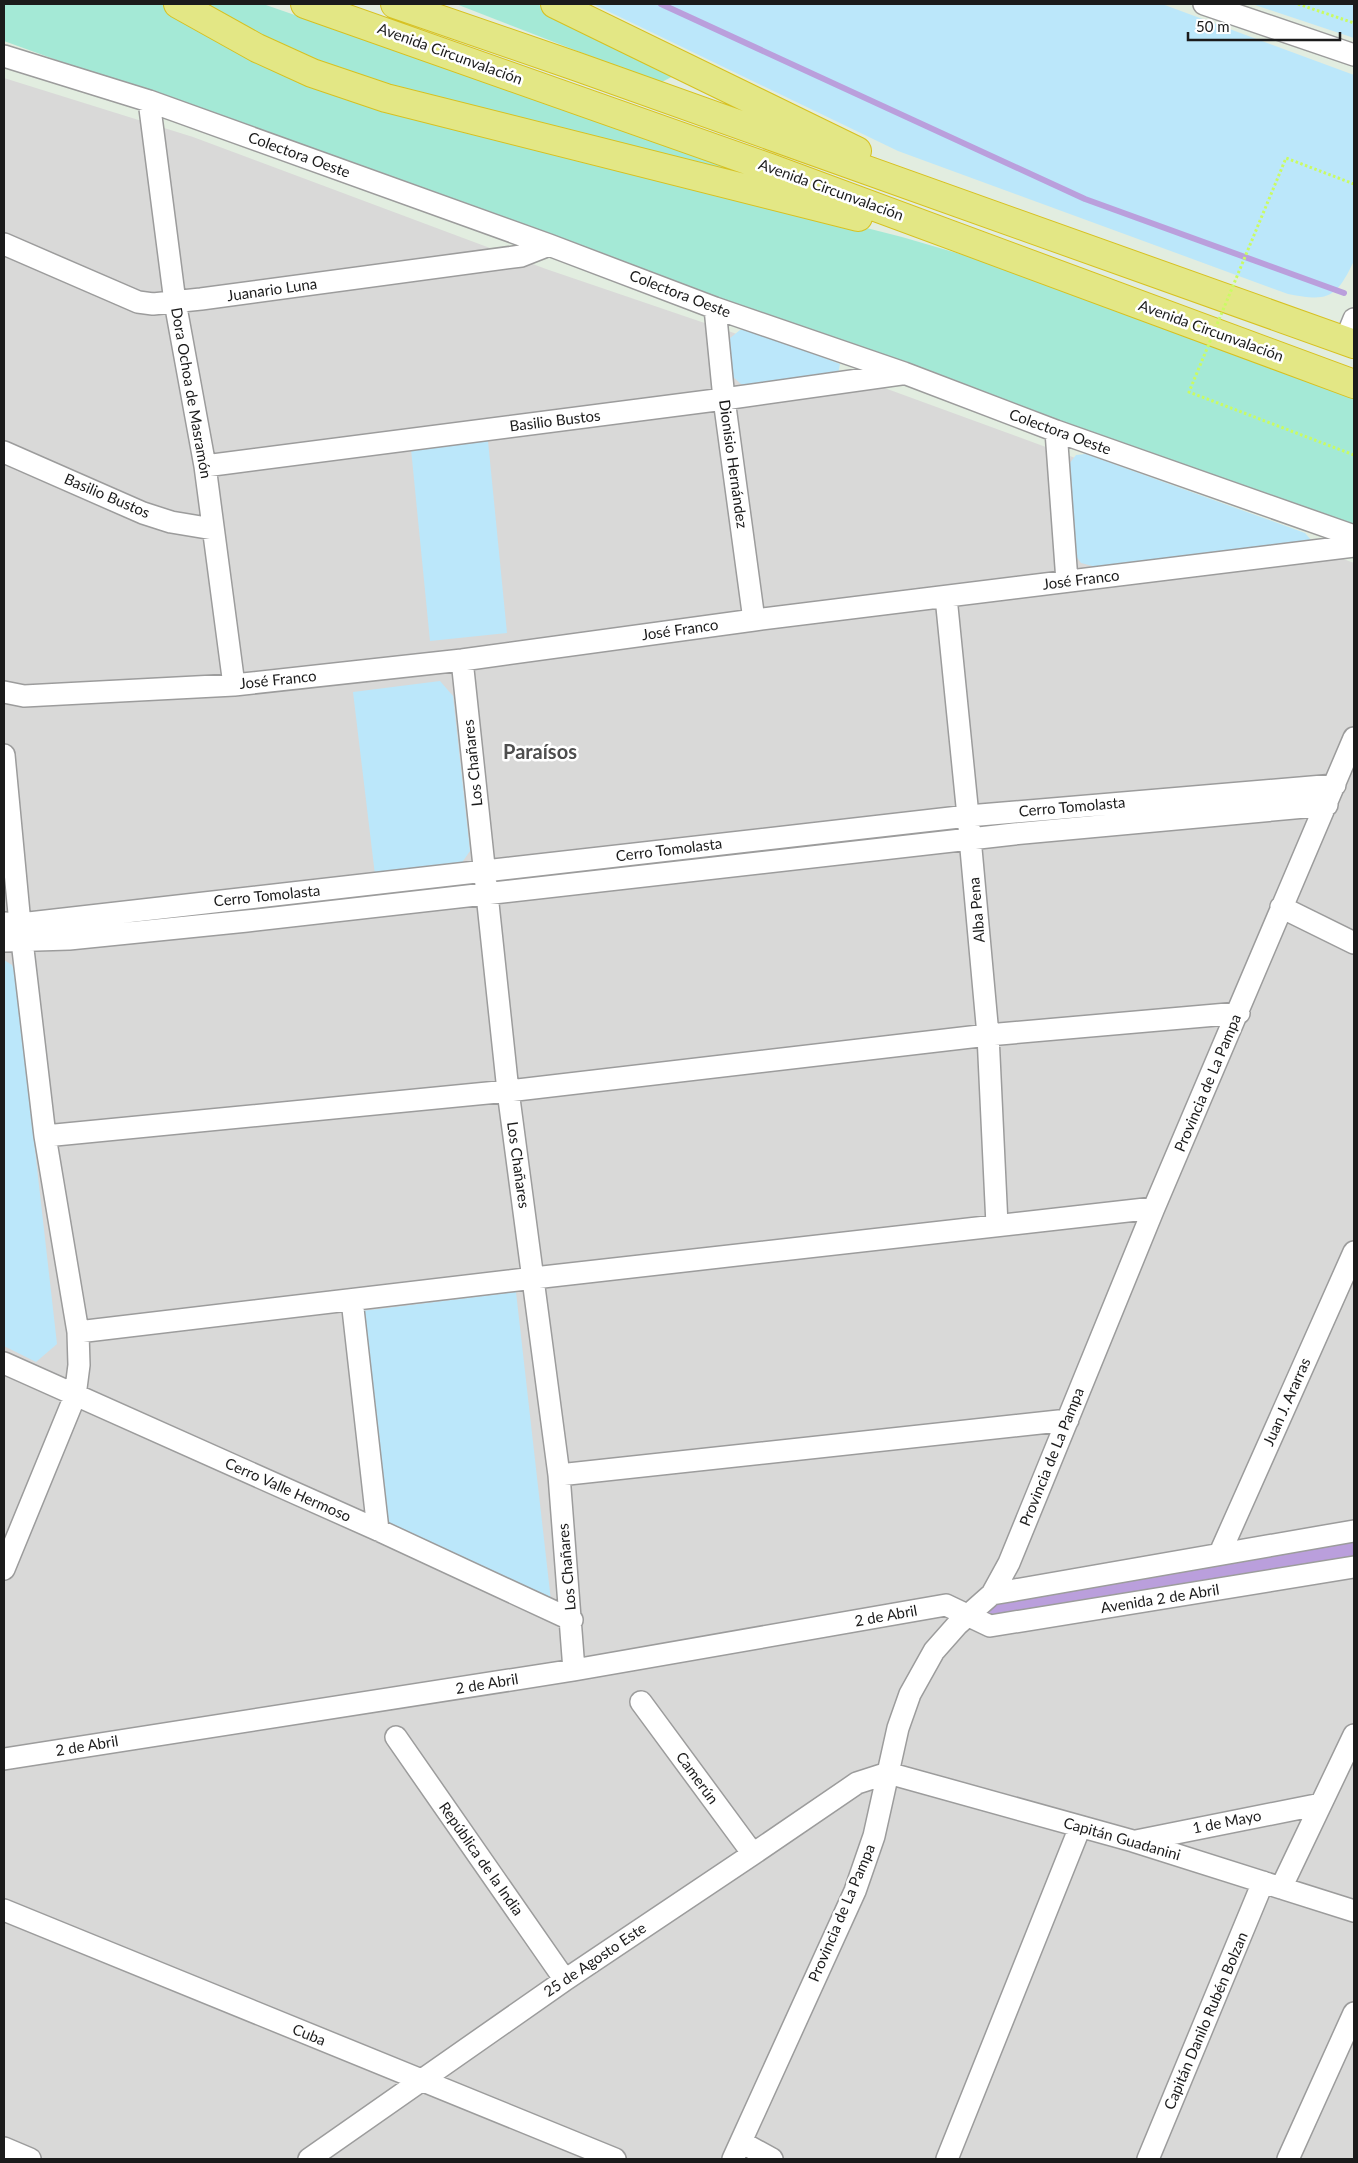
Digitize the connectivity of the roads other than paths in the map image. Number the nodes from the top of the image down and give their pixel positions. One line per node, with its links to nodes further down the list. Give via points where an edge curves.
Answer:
1 (178, 4): 12 (highway, via 265,52 312,73 386,98 833,210)
2 (305, 4): 12 (highway, Avenida Circunvalación, via 752,161)
3 (395, 4): 9 (highway, Avenida Circunvalación)
4 (555, 4): 9 (highway)
5 (1204, 4): 6 (street)
6 (1354, 55)
7 (4, 56): 8 (street, Colectora Oeste)
8 (149, 101): 11 (street, Colectora Oeste); 13 (street, Dora Ochoa de Masramón)
9 (968, 206): 15 (highway, Avenida Circunvalación)
10 (4, 244): 13 (street, Juanario Luna, via 138,302)
11 (549, 245): 13 (street, Juanario Luna, via 521,256); 14 (street, Colectora Oeste)
12 (1024, 262): 17 (highway, Avenida Circunvalación)
13 (175, 302): 21 (street, Dora Ochoa de Masramón)
14 (715, 308): 16 (street, Colectora Oeste); 18 (street, Dionisio Hernández)
15 (1351, 335)
16 (904, 373): 18 (street, Basilio Bustos); 19 (street, Colectora Oeste)
17 (1354, 384)
18 (724, 400): 21 (street, Basilio Bustos); 27 (street, Dionisio Hernández)
19 (1056, 431): 23 (street, Colectora Oeste); 25 (street)
20 (4, 452): 22 (street, Basilio Bustos, via 143,513 171,522)
21 (205, 466): 22 (street, Dora Ochoa de Masramón)
22 (213, 529): 29 (street, Dora Ochoa de Masramón)
23 (1354, 536)
24 (1354, 546): 25 (street, José Franco)
25 (1067, 581): 26 (street, José Franco)
26 (946, 597): 27 (street, José Franco); 35 (street, Alba Pena)
27 (754, 620): 28 (street, José Franco)
28 (462, 660): 29 (street, José Franco); 37 (street, Los Chañares)
29 (234, 685): 30 (street, José Franco, via 24,696)
30 (4, 692)
31 (1354, 738): 33 (street, Provincia de La Pampa)
32 (4, 755): 40 (street)
33 (1335, 785): 34 (street, Provincia de La Pampa); 35 (street, Cerro Tomolasta)
34 (1327, 805): 36 (street, Cerro Tomolasta); 39 (street, Provincia de La Pampa)
35 (968, 816): 36 (street, Alba Pena); 37 (street, Cerro Tomolasta)
36 (970, 838): 38 (street, Cerro Tomolasta); 43 (street, Alba Pena)
37 (485, 871): 38 (street, Los Chañares); 40 (street, Cerro Tomolasta)
38 (488, 894): 40 (street, Cerro Tomolasta, via 89,937); 44 (street, Los Chañares)
39 (1281, 907): 41 (street); 42 (street, Provincia de La Pampa)
40 (12, 932): 45 (street)
41 (1354, 943)
42 (1239, 1013): 43 (street); 46 (street, Provincia de La Pampa)
43 (988, 1035): 44 (street); 47 (street, Alba Pena)
44 (508, 1091): 45 (street); 49 (street, Los Chañares)
45 (45, 1136): 51 (street)
46 (1154, 1208): 47 (street); 54 (street, Provincia de La Pampa)
47 (997, 1225): 49 (street)
48 (1354, 1252): 58 (street, Juan J. Ararras)
49 (534, 1278): 50 (street); 55 (street, Los Chañares)
50 (352, 1300): 51 (street); 56 (street)
51 (78, 1332): 53 (street, via 79,1365)
52 (4, 1363): 53 (street, Cerro Valle Hermoso)
53 (75, 1396): 56 (street, Cerro Valle Hermoso); 60 (street)
54 (1068, 1420): 55 (street); 61 (street, Provincia de La Pampa, via 1009,1563)
55 (559, 1475): 63 (street, Los Chañares)
56 (378, 1530): 63 (street, Cerro Valle Hermoso)
57 (1354, 1531): 58 (street)
58 (1220, 1553): 61 (street)
59 (1354, 1567): 62 (street, Avenida 2 de Abril, via 990,1626)
60 (4, 1569)
61 (992, 1594): 62 (street, Provincia de La Pampa)
62 (967, 1616): 64 (street, 2 de Abril, via 946,1605); 69 (street, Provincia de La Pampa, via 934,1651 910,1694)
63 (572, 1620): 64 (street, Los Chañares)
64 (574, 1670): 68 (street, 2 de Abril)
65 (641, 1702): 73 (street, Camerún)
66 (1354, 1735): 70 (street, Capitán Danilo Rubén Bolzan)
67 (396, 1737): 77 (street, República de la India)
68 (4, 1759)
69 (888, 1773): 71 (street, Capitán Guadanini); 73 (street, 25 de Agosto Este, via 857,1783); 81 (street, Provincia de La Pampa, via 874,1836 854,1891)
70 (1321, 1804): 72 (street, 1 de Mayo); 74 (street, Capitán Danilo Rubén Bolzan)
71 (1080, 1827): 72 (street, Capitán Guadanini); 86 (street)
72 (1134, 1841): 74 (street, Capitán Guadanini)
73 (754, 1854): 77 (street, 25 de Agosto Este)
74 (1272, 1885): 76 (street, Capitán Guadanini); 87 (street, Capitán Danilo Rubén Bolzan)
75 (4, 1910): 79 (street, Cuba)
76 (1354, 1911)
77 (565, 1980): 79 (street, 25 de Agosto Este)
78 (1354, 2013): 88 (street)
79 (420, 2080): 83 (street, 25 de Agosto Este); 84 (street, Cuba)
80 (4, 2148): 82 (street)
81 (737, 2151): 85 (street)
82 (30, 2159)
83 (309, 2159)
84 (614, 2159)
85 (772, 2159)
86 (948, 2159)
87 (1148, 2159)
88 (1288, 2159)

